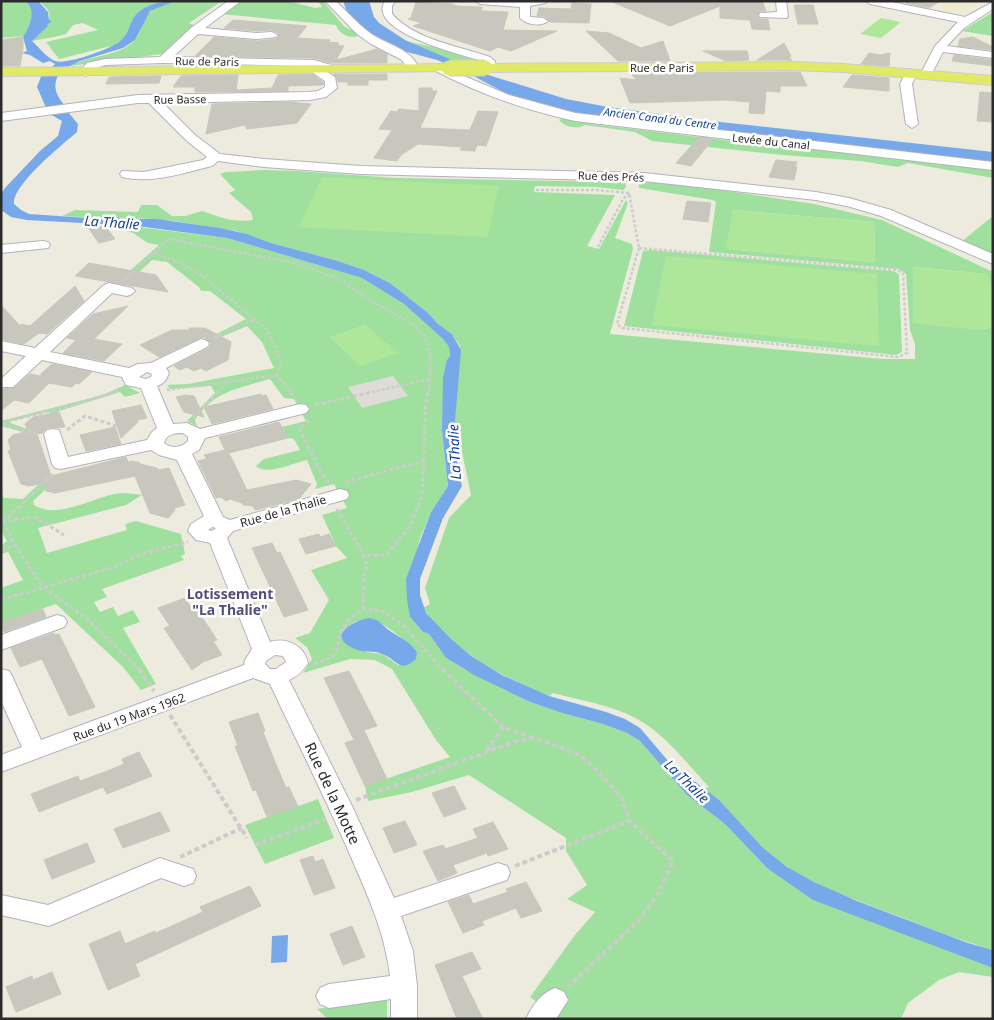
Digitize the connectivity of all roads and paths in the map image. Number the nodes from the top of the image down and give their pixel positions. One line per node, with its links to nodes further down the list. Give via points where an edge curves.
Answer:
1 (330, 1): 16 (street, via 362,33)
2 (390, 1): 20 (street, via 387,14 395,24 427,39 486,59 489,61)
3 (480, 1): 8 (street)
4 (542, 1): 8 (street)
5 (781, 1): 10 (street, via 783,16)
6 (870, 1): 11 (street)
7 (230, 2): 13 (street)
8 (525, 4): 12 (street, via 524,18)
9 (993, 5): 11 (street)
10 (764, 15)
11 (965, 20): 15 (street, via 951,31)
12 (543, 21)
13 (195, 30): 14 (street); 18 (street)
14 (272, 35)
15 (939, 48): 17 (street); 24 (street)
16 (394, 52): 21 (street, via 410,61)
17 (993, 55)
18 (163, 60): 23 (street, Rue de Paris, via 105,62); 25 (street, Rue de Paris, via 314,63)
19 (443, 68): 20 (main road, Rue de Paris, bridge); 21 (main road, Rue de Paris); 32 (street, Levée du Canal, via 463,82 502,97 575,118)
20 (487, 68): 24 (main road, Rue de Paris, via 783,66)
21 (413, 69): 25 (main road, Rue de Paris)
22 (1, 72): 23 (main road, Rue de Paris)
23 (78, 72): 25 (main road, Rue de Paris, via 315,70)
24 (918, 74): 26 (main road, Rue de Paris); 30 (street, via 906,84)
25 (331, 75): 27 (street, Rue Basse, via 331,88 310,96)
26 (993, 81)
27 (152, 100): 28 (street, Rue Basse, via 138,98); 31 (street, Rue des Prés, via 202,149)
28 (41, 112): 29 (street, Rue Basse)
29 (1, 117)
30 (912, 124)
31 (216, 157): 33 (street, Rue des Prés, via 208,163 144,176); 34 (street, Rue des Prés, via 412,173)
32 (993, 166)
33 (127, 174)
34 (633, 176): 36 (path); 42 (street, Rue des Prés, via 679,179 849,202 885,212)
35 (536, 190): 36 (path)
36 (629, 193): 38 (path); 39 (path)
37 (43, 245): 40 (street)
38 (598, 247)
39 (639, 248): 39 (path, via 618,324 622,328 898,357 906,353 903,274 898,270)
40 (1, 249)
41 (153, 253): 43 (path, via 125,280); 45 (path, via 183,264 204,277); 50 (path, via 169,239 295,263 340,279 414,325 424,336 430,353)
42 (993, 260)
43 (109, 288): 44 (street); 48 (street)
44 (127, 291)
45 (254, 319): 46 (path); 49 (path, via 267,330 282,362)
46 (200, 344): 51 (street)
47 (1, 346): 48 (street)
48 (40, 354): 51 (street); 53 (street)
49 (277, 375): 52 (path); 54 (path)
50 (430, 379): 54 (path); 61 (path)
51 (144, 380): 52 (path); 55 (path, via 93,400); 57 (street)
52 (226, 382): 57 (path)
53 (7, 383)
54 (302, 408): 57 (street); 61 (path, via 309,420 299,428 328,482 337,484)
55 (1, 423): 58 (path, via 38,435)
56 (117, 426): 58 (path, via 85,416 63,432)
57 (183, 431): 59 (street, via 158,436); 60 (street, via 196,443)
58 (53, 434): 62 (street)
59 (155, 444): 60 (street, via 162,451); 62 (street)
60 (178, 452): 66 (street, via 185,457)
61 (424, 461): 70 (path, via 419,512 406,534 383,556)
62 (62, 464): 65 (path)
63 (335, 497): 66 (street, Rue de la Thalie); 70 (path)
64 (1, 515): 65 (path)
65 (4, 521): 67 (path, via 35,517); 68 (path)
66 (215, 530): 71 (path, via 178,546 141,554 114,567); 76 (street)
67 (64, 535)
68 (16, 545): 69 (path); 71 (path)
69 (1, 550)
70 (363, 554): 73 (path, via 366,565)
71 (43, 587): 72 (path); 78 (path, via 86,618 138,668)
72 (1, 600)
73 (363, 608): 76 (path, via 343,626 338,637 339,650 328,660); 79 (path, via 382,611 404,626 435,664)
74 (57, 622): 75 (street)
75 (1, 643)
76 (273, 666): 78 (street, Rue du 19 Mars 1962); 84 (street, Rue de la Motte)
77 (1, 676): 81 (street)
78 (169, 714): 81 (street, Rue du 19 Mars 1962); 86 (path)
79 (503, 727): 80 (path); 82 (path)
80 (534, 738): 82 (path); 85 (path, via 588,761 622,798)
81 (36, 752): 83 (street, Rue du 19 Mars 1962)
82 (487, 752): 84 (path)
83 (1, 764)
84 (340, 806): 88 (path, via 325,820); 93 (street, Rue de la Motte)
85 (629, 821): 90 (path); 96 (path, via 673,861 658,894 639,920)
86 (242, 828): 87 (path); 89 (path)
87 (248, 838)
88 (255, 845)
89 (160, 868): 91 (street); 92 (street, via 49,916)
90 (498, 873): 93 (street)
91 (184, 876)
92 (1, 905)
93 (387, 911): 94 (street, Rue de la Motte, via 400,951)
94 (404, 986): 95 (street); 97 (street, Rue de la Motte)
95 (330, 996)
96 (547, 1010)
97 (404, 1019)

